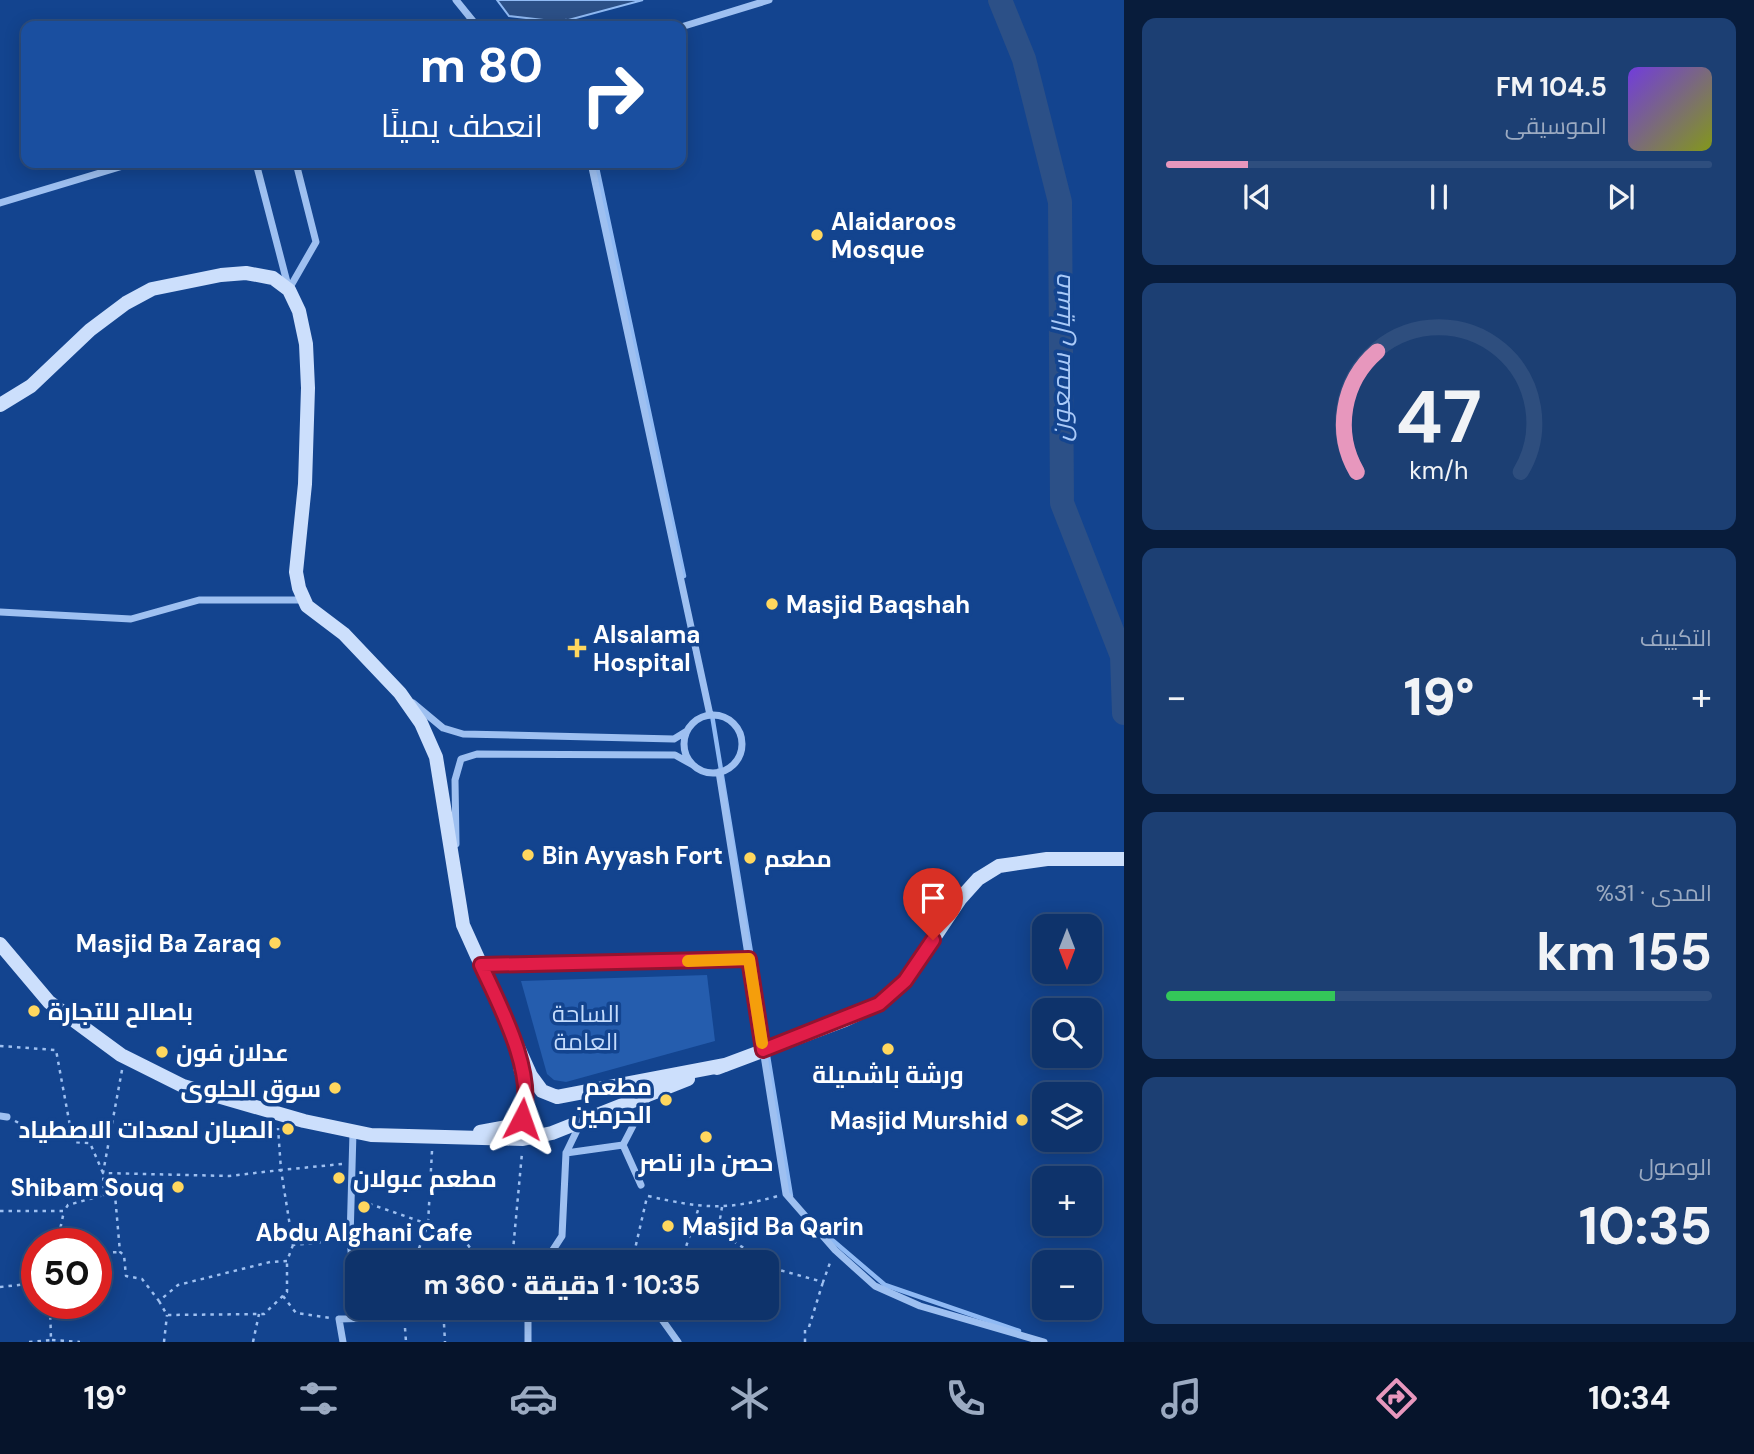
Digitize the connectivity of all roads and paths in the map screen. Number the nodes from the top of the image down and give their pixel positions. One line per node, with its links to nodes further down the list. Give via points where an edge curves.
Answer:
1 (456, 0): 3 (street)
2 (769, 0): 4 (street)
3 (473, 21)
4 (686, 25)
5 (116, 168): 9 (street)
6 (257, 168): 10 (street)
7 (297, 168): 10 (street, via 316,242)
8 (592, 168): 15 (street)
9 (0, 203)
10 (289, 290): 11 (main road, via 273,278 246,273 152,289 90,330 32,386); 12 (main road, via 306,344 305,484 296,572)
11 (0, 405)
12 (304, 600): 13 (street, via 199,600 131,620); 14 (main road)
13 (0, 612)
14 (400, 693): 16 (street, via 443,728 463,734 674,739); 20 (main road, via 421,723 436,757)
15 (710, 715): 16 (street); 18 (street, via 728,719 740,735 740,754)
16 (687, 731): 17 (street, via 684,749)
17 (693, 765): 18 (street, via 709,773); 20 (street, via 675,755 477,754 461,760 455,780)
18 (719, 772): 22 (street)
19 (1124, 859): 26 (main road, via 1047,859 999,866 978,879 960,899 905,981 879,1004)
20 (457, 887): 23 (main road, via 463,925)
21 (0, 944): 27 (main road, via 50,1002)
22 (749, 959): 23 (street); 26 (street)
23 (481, 965): 24 (main road)
24 (508, 1026): 28 (main road, via 531,1076 542,1091 557,1097); 36 (main road, via 527,1093 522,1119 512,1126)
25 (0, 1046): 34 (path, via 56,1050)
26 (763, 1050): 28 (main road); 44 (street)
27 (124, 1056): 30 (main road, via 183,1086); 42 (path)
28 (725, 1065): 29 (main road)
29 (649, 1095): 32 (main road); 38 (street)
30 (276, 1113): 33 (main road); 41 (path)
31 (4, 1117): 34 (path, via 29,1128)
32 (581, 1122): 37 (main road); 39 (street)
33 (353, 1131): 35 (main road); 40 (street)
34 (72, 1135): 42 (path, via 73,1142 90,1143)
35 (432, 1137): 36 (main road); 51 (path)
36 (451, 1137): 37 (main road)
37 (523, 1139): 60 (path)
38 (623, 1145): 39 (street); 43 (street)
39 (566, 1153): 61 (street, via 562,1236)
40 (352, 1163): 41 (path); 46 (street)
41 (281, 1170): 42 (path, via 229,1176); 56 (path)
42 (103, 1173): 45 (path)
43 (640, 1185)
44 (786, 1194): 47 (path, via 740,1207); 65 (street)
45 (104, 1195): 50 (path, via 68,1205); 67 (path, via 115,1195)
46 (351, 1197): 51 (path); 55 (street)
47 (722, 1207): 48 (path); 54 (path)
48 (699, 1208): 53 (path); 62 (path, via 648,1196)
49 (0, 1211): 50 (path)
50 (64, 1211): 52 (path)
51 (428, 1224): 58 (path); 59 (path, via 462,1237)
52 (60, 1228)
53 (692, 1229): 54 (path); 63 (path)
54 (718, 1231): 64 (path)
55 (351, 1239): 56 (path); 57 (street)
56 (293, 1245): 68 (path)
57 (352, 1250)
58 (418, 1250)
59 (475, 1250)
60 (513, 1250)
61 (553, 1250)
62 (635, 1250)
63 (685, 1250)
64 (747, 1250)
65 (835, 1250): 70 (path); 95 (street, via 875,1286 920,1306)
66 (112, 1252): 67 (path)
67 (120, 1252): 74 (path, via 126,1276 142,1279)
68 (287, 1261): 73 (path, via 287,1292); 74 (path, via 178,1285)
69 (779, 1270): 70 (path)
70 (823, 1282): 94 (path)
71 (21, 1285): 72 (path)
72 (0, 1287)
73 (283, 1296): 75 (path); 79 (path, via 296,1313)
74 (159, 1301): 76 (path)
75 (259, 1314): 76 (path); 88 (path)
76 (167, 1315): 87 (path)
77 (50, 1319): 84 (path)
78 (345, 1319): 79 (street)
79 (339, 1320): 89 (street)
80 (405, 1320): 90 (path)
81 (444, 1320): 91 (path)
82 (528, 1320): 92 (street)
83 (662, 1320): 93 (street)
84 (51, 1340): 85 (path); 86 (path)
85 (29, 1342)
86 (80, 1342)
87 (164, 1342)
88 (254, 1342)
89 (343, 1342)
90 (406, 1342)
91 (445, 1342)
92 (528, 1342)
93 (678, 1342)
94 (805, 1342)
95 (1044, 1342)

